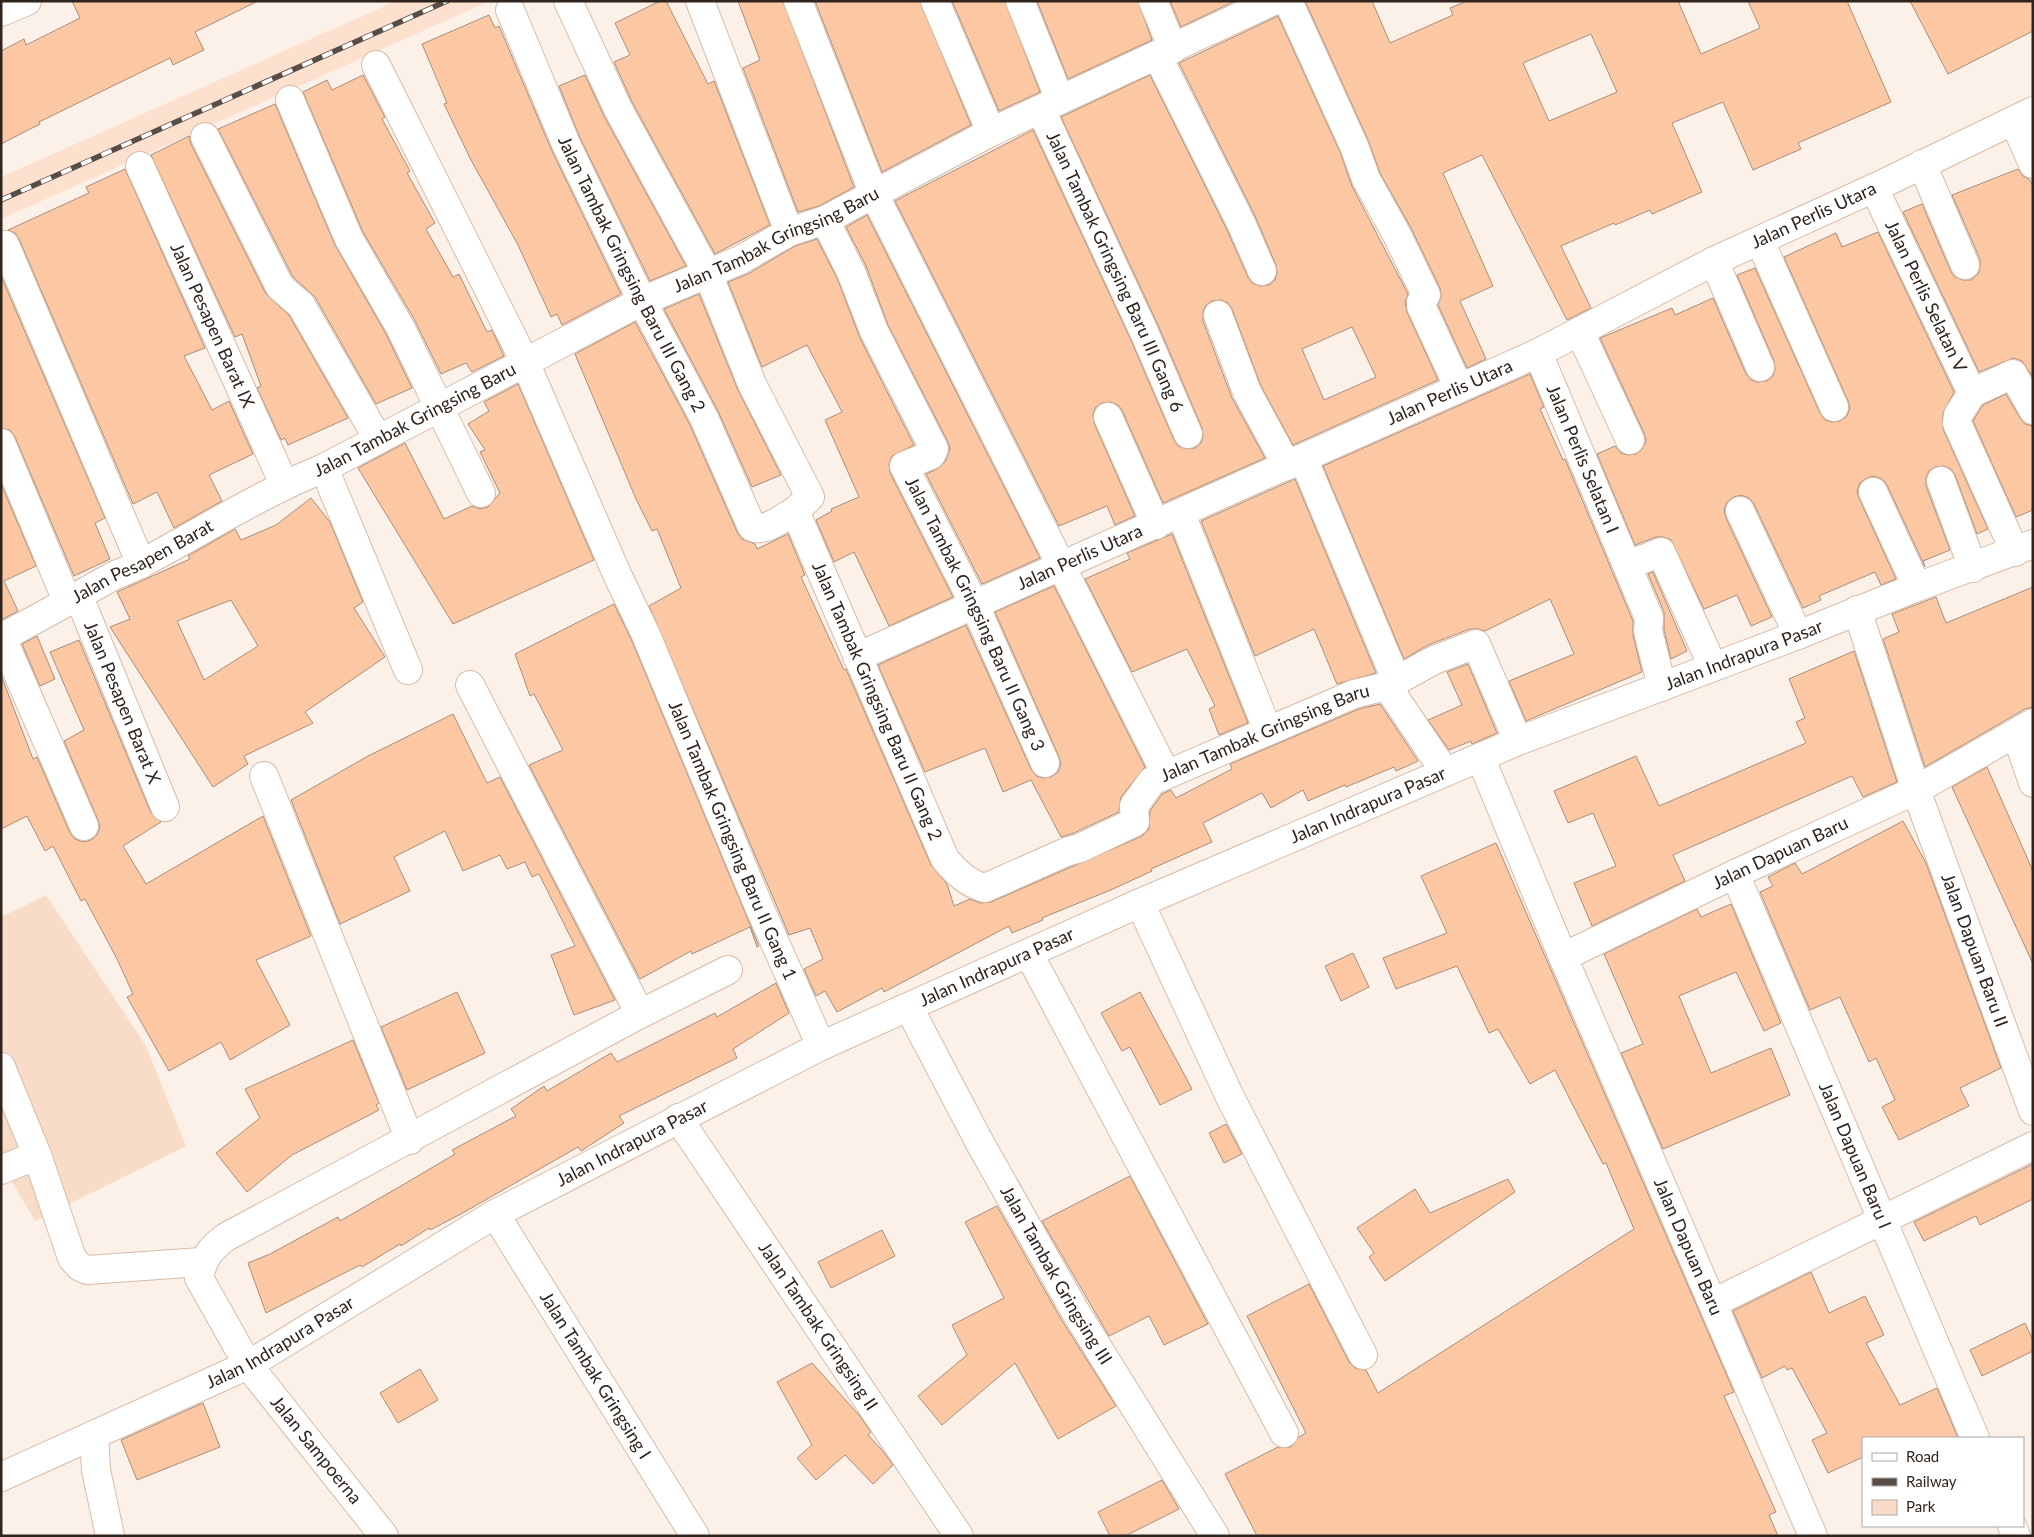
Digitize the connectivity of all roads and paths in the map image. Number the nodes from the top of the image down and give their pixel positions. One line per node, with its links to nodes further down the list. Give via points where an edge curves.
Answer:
1 (27, 1): 11 (main road)
2 (568, 1): 31 (main road, Jalan Tambak Gringsing Baru II Gang 2, via 618,109)
3 (700, 1): 25 (main road)
4 (798, 1): 23 (main road)
5 (935, 1): 17 (main road)
6 (1020, 1): 15 (main road, Jalan Tambak Gringsing Baru III Gang 6)
7 (1153, 1): 12 (main road)
8 (1273, 1): 12 (main road, Jalan Tambak Gringsing Baru)
9 (1288, 1): 38 (main road, via 1366,179 1426,295 1422,306)
10 (510, 10): 32 (main road, Jalan Tambak Gringsing Baru III Gang 2, via 566,144)
11 (1, 12)
12 (1165, 52): 15 (main road, Jalan Tambak Gringsing Baru); 30 (main road)
13 (376, 64): 36 (main road, Jalan Tambak Gringsing Baru II Gang 1)
14 (290, 100): 41 (main road, via 349,240 400,327)
15 (1050, 105): 17 (main road, Jalan Tambak Gringsing Baru); 44 (main road, Jalan Tambak Gringsing Baru III Gang 6)
16 (2023, 116): 19 (main road, Jalan Perlis Utara); 20 (main road)
17 (991, 132): 23 (main road, Jalan Tambak Gringsing Baru)
18 (205, 137): 45 (main road, via 280,287 302,305)
19 (1922, 164): 22 (main road, Jalan Perlis Utara); 29 (main road)
20 (2033, 164)
21 (140, 166): 51 (main road, Jalan Pesapen Barat IX)
22 (1874, 188): 26 (main road, Jalan Perlis Utara); 39 (main road, Jalan Perlis Selatan V)
23 (874, 194): 24 (main road, Jalan Tambak Gringsing Baru); 61 (main road)
24 (825, 220): 25 (main road, Jalan Tambak Gringsing Baru); 65 (main road, Jalan Tambak Gringsing Baru II Gang 3, via 874,332 934,449 931,455 904,466)
25 (789, 232): 31 (main road, Jalan Tambak Gringsing Baru)
26 (1760, 241): 28 (main road, Jalan Perlis Utara); 40 (main road)
27 (6, 245): 59 (main road)
28 (1714, 262): 34 (main road, Jalan Perlis Utara); 37 (main road)
29 (1965, 265)
30 (1262, 271)
31 (708, 274): 32 (main road, Jalan Tambak Gringsing Baru); 54 (main road, Jalan Tambak Gringsing Baru II Gang 2)
32 (642, 300): 36 (main road, Jalan Tambak Gringsing Baru); 54 (main road, Jalan Tambak Gringsing Baru III Gang 2, via 704,418 752,527 764,528)
33 (1218, 314): 48 (main road, via 1248,392)
34 (1580, 332): 35 (main road, Jalan Perlis Utara); 46 (main road)
35 (1538, 353): 38 (main road, Jalan Perlis Utara); 60 (main road, Jalan Perlis Selatan I)
36 (525, 362): 41 (main road, Jalan Tambak Gringsing Baru); 95 (main road, Jalan Tambak Gringsing Baru II Gang 1, via 646,635)
37 (1760, 367)
38 (1459, 388): 48 (main road, Jalan Perlis Utara)
39 (1969, 398): 42 (main road, via 2013,374); 58 (main road, via 1958,415 1957,423)
40 (1834, 408)
41 (439, 409): 45 (main road, Jalan Tambak Gringsing Baru); 53 (main road)
42 (2033, 410)
43 (1108, 417): 57 (main road)
44 (1188, 434)
45 (378, 439): 49 (main road, Jalan Tambak Gringsing Baru)
46 (1630, 440)
47 (1, 443): 64 (main road, Jalan Pesapen Barat X)
48 (1295, 462): 56 (main road, Jalan Perlis Utara); 72 (main road)
49 (324, 468): 51 (main road, Jalan Tambak Gringsing Baru); 71 (main road)
50 (1941, 481): 62 (main road)
51 (284, 484): 59 (main road, Jalan Pesapen Barat)
52 (1873, 492): 63 (main road)
53 (482, 493)
54 (801, 502): 69 (main road, Jalan Tambak Gringsing Baru II Gang 2)
55 (1740, 511): 67 (main road)
56 (1181, 514): 57 (main road, Jalan Perlis Utara); 76 (main road)
57 (1156, 525): 61 (main road, Jalan Perlis Utara)
58 (2024, 548): 62 (main road, Jalan Indrapura Pasar)
59 (141, 564): 64 (main road, Jalan Pesapen Barat, via 112,576)
60 (1628, 565): 70 (main road, via 1662,552); 74 (main road, Jalan Perlis Selatan I, via 1649,618 1648,631)
61 (1061, 566): 65 (main road, Jalan Perlis Utara); 81 (main road)
62 (1973, 568): 63 (main road, Jalan Indrapura Pasar)
63 (1916, 587): 66 (main road, Jalan Indrapura Pasar)
64 (73, 599): 68 (main road, Jalan Pesapen Barat); 85 (main road, Jalan Pesapen Barat X)
65 (975, 606): 69 (main road, Jalan Perlis Utara); 79 (main road, Jalan Tambak Gringsing Baru II Gang 3)
66 (1857, 610): 67 (main road, Jalan Indrapura Pasar); 84 (main road)
67 (1798, 635): 70 (main road, Jalan Indrapura Pasar)
68 (2, 637): 86 (main road)
69 (857, 657): 88 (main road, Jalan Tambak Gringsing Baru II Gang 2, via 945,859)
70 (1713, 668): 74 (main road, Jalan Indrapura Pasar)
71 (408, 670)
72 (1392, 684): 76 (main road, Jalan Tambak Gringsing Baru, via 1354,694); 77 (main road, Jalan Tambak Gringsing Baru, via 1434,660 1476,644); 80 (main road)
73 (470, 686): 94 (main road)
74 (1662, 687): 77 (main road, Jalan Indrapura Pasar)
75 (2024, 728): 83 (main road); 84 (main road, Jalan Dapuan Baru)
76 (1268, 731): 81 (main road, Jalan Tambak Gringsing Baru)
77 (1518, 742): 78 (main road, Jalan Indrapura Pasar)
78 (1481, 759): 80 (main road, Jalan Indrapura Pasar); 91 (main road, Jalan Dapuan Baru)
79 (1045, 763)
80 (1445, 772): 89 (main road, Jalan Indrapura Pasar)
81 (1166, 774): 88 (main road, Jalan Tambak Gringsing Baru, via 1152,781 1136,802 1133,823 985,888)
82 (264, 776): 99 (main road)
83 (2033, 783)
84 (1916, 790): 87 (main road, Jalan Dapuan Baru); 97 (main road, Jalan Dapuan Baru II)
85 (165, 807)
86 (84, 826)
87 (1734, 874): 91 (main road, Jalan Dapuan Baru); 104 (main road, Jalan Dapuan Baru I)
88 (970, 882)
89 (1140, 903): 90 (main road, Jalan Indrapura Pasar); 107 (main road, via 1230,1097)
90 (1029, 954): 93 (main road, Jalan Indrapura Pasar); 109 (main road)
91 (1563, 957): 106 (main road, Jalan Dapuan Baru)
92 (728, 970): 94 (main road)
93 (909, 1008): 95 (main road, Jalan Indrapura Pasar); 117 (main road, Jalan Tambak Gringsing III, via 981,1145 1075,1311)
94 (640, 1014): 99 (main road)
95 (821, 1046): 98 (main road, Jalan Indrapura Pasar)
96 (1, 1066): 101 (main road)
97 (2033, 1111)
98 (678, 1118): 103 (main road, Jalan Indrapura Pasar); 116 (main road, Jalan Tambak Gringsing II)
99 (410, 1140): 105 (main road, via 226,1237 211,1248)
100 (2033, 1146): 104 (main road)
101 (37, 1155): 102 (main road); 105 (main road, via 72,1258 80,1267 87,1270)
102 (1, 1170)
103 (495, 1214): 108 (main road, Jalan Indrapura Pasar); 115 (main road, Jalan Tambak Gringsing I)
104 (1883, 1219): 106 (main road); 111 (main road, Jalan Dapuan Baru I)
105 (202, 1262): 108 (main road, Jalan Sampoerna, via 199,1278)
106 (1714, 1303): 118 (main road, Jalan Dapuan Baru)
107 (1363, 1355)
108 (248, 1365): 110 (main road, Jalan Indrapura Pasar); 114 (main road, Jalan Sampoerna)
109 (1284, 1432)
110 (94, 1435): 112 (main road, Jalan Indrapura Pasar); 113 (main road, via 96,1470)
111 (1975, 1437)
112 (1, 1477)
113 (110, 1536)
114 (384, 1536)
115 (695, 1536)
116 (959, 1536)
117 (1215, 1536)
118 (1813, 1536)

